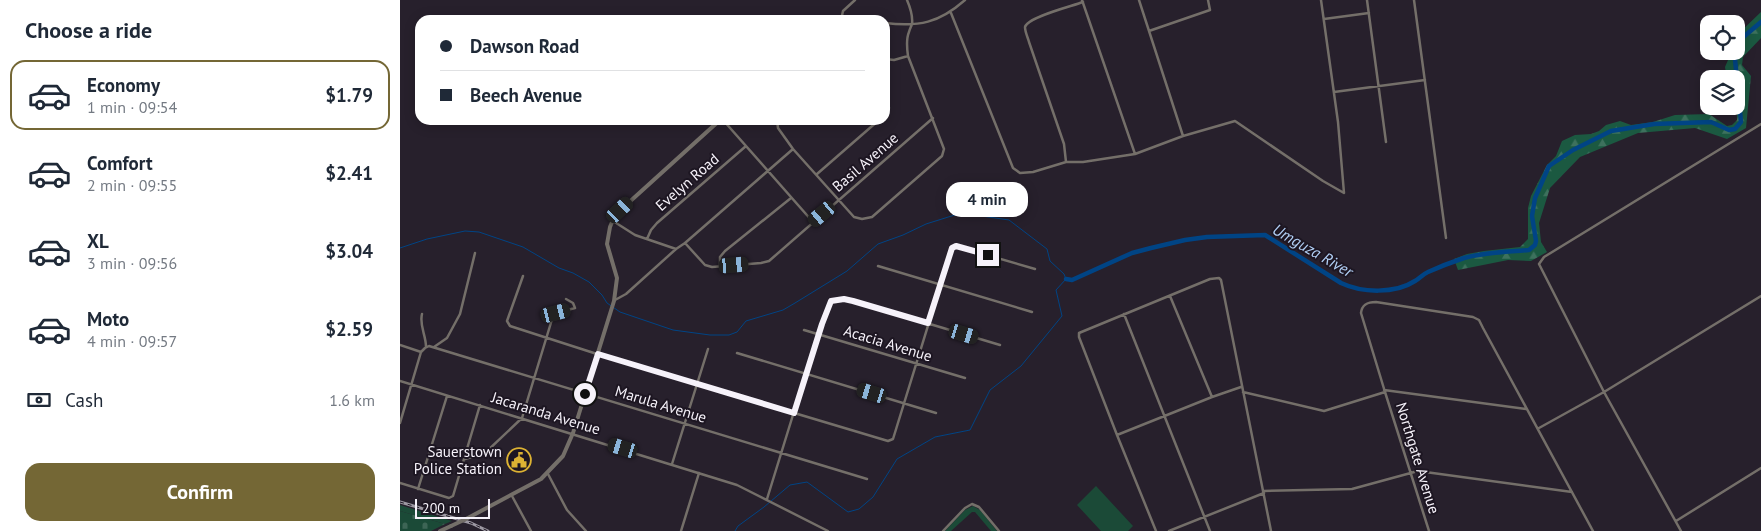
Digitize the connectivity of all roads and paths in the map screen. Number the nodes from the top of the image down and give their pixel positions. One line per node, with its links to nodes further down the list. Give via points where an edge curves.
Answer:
1 (855, 0): 12 (street)
2 (907, 0): 15 (street)
3 (965, 0): 10 (street)
4 (1139, 0): 16 (street)
5 (1208, 0): 16 (street, via 1210,10)
6 (1321, 0): 13 (street)
7 (1367, 0): 11 (street)
8 (1414, 0): 19 (street)
9 (1083, 1): 32 (street); 33 (street, via 1034,18 1025,27 1064,144)
10 (951, 12): 15 (street); 33 (street, via 1013,168 1026,173)
11 (1369, 13): 13 (street); 20 (street)
12 (842, 15)
13 (1324, 19): 21 (street)
14 (890, 23): 15 (street)
15 (912, 25): 17 (street, via 908,32)
16 (1149, 31): 28 (street)
17 (908, 56): 18 (street); 22 (street)
18 (890, 60)
19 (1425, 80): 20 (street); 40 (street)
20 (1379, 86): 21 (street); 29 (street)
21 (1334, 92): 28 (street, via 1344,193 1236,121)
22 (933, 118): 37 (street, Basil Avenue); 37 (street, via 944,149 942,156 870,218 854,217)
23 (1761, 124): 79 (street, via 1539,262)
24 (716, 125): 38 (street, via 631,199)
25 (727, 125): 30 (street)
26 (778, 125): 31 (street)
27 (874, 125): 35 (street)
28 (1183, 136): 32 (street)
29 (1386, 142)
30 (746, 146): 34 (street); 41 (street, Evelyn Road, via 657,223)
31 (793, 148): 34 (street); 35 (street)
32 (1135, 154): 33 (street)
33 (1066, 162)
34 (768, 171): 36 (street); 42 (street)
35 (817, 174): 37 (street)
36 (791, 198): 39 (street); 45 (street, via 725,251 720,257)
37 (838, 200): 39 (street, Basil Avenue)
38 (612, 220): 41 (street, via 628,232); 53 (street, via 607,244 617,278)
39 (813, 222): 45 (street, Basil Avenue, via 769,260)
40 (1446, 238)
41 (647, 239): 43 (street)
42 (685, 243): 43 (street); 45 (street, via 705,265)
43 (676, 248): 53 (street)
44 (475, 253): 64 (street, via 460,314 447,338)
45 (720, 266)
46 (878, 266): 49 (street)
47 (1035, 269): 49 (street, via 956,246 952,248)
48 (523, 276): 60 (street, via 508,324)
49 (941, 284): 54 (street); 57 (street)
50 (1170, 296): 56 (street); 76 (street, via 1210,279 1220,279); 82 (street)
51 (1761, 296): 79 (street)
52 (566, 298): 60 (street, via 575,308 554,314)
53 (614, 301): 68 (street)
54 (1032, 312)
55 (422, 314): 63 (street, via 420,322)
56 (1124, 314): 88 (street); 94 (street, via 1078,335)
57 (928, 323): 59 (street, via 853,301 835,299 829,303); 62 (street); 69 (street)
58 (804, 330): 59 (street, Acacia Avenue)
59 (818, 334): 69 (street, Acacia Avenue); 70 (street)
60 (546, 338): 68 (street); 71 (street)
61 (400, 345): 66 (street)
62 (1000, 345)
63 (426, 347): 64 (street, Marula Avenue); 66 (street)
64 (433, 347): 71 (street, Marula Avenue)
65 (708, 349): 74 (street)
66 (421, 352): 75 (street)
67 (737, 353): 70 (street)
68 (598, 354): 74 (street); 80 (street)
69 (917, 363): 72 (street, Acacia Avenue); 83 (street)
70 (806, 373): 83 (street); 86 (street)
71 (534, 378): 80 (street, Marula Avenue); 89 (street)
72 (965, 378)
73 (400, 381): 75 (street, Jacaranda Avenue)
74 (696, 383): 86 (street); 91 (street)
75 (412, 384): 81 (street, Jacaranda Avenue); 90 (street)
76 (1241, 387): 78 (street); 82 (street)
77 (1385, 391): 78 (street, via 1324,411); 85 (street); 85 (street, Northgate Avenue, via 1361,313 1364,305 1372,302 1476,318); 99 (street, Northgate Avenue)
78 (1242, 392): 105 (street)
79 (1604, 392): 92 (street); 110 (street)
80 (585, 394): 91 (street, Marula Avenue); 93 (street)
81 (447, 396): 84 (street, Jacaranda Avenue); 104 (street)
82 (1212, 397): 88 (street)
83 (905, 403): 86 (street, via 893,439 888,441); 87 (street)
84 (480, 405): 89 (street, Jacaranda Avenue); 96 (street)
85 (1527, 410): 92 (street)
86 (794, 413): 95 (street)
87 (936, 413)
88 (1165, 416): 94 (street); 109 (street)
89 (522, 418): 93 (street, Jacaranda Avenue); 96 (street, via 485,453)
90 (400, 423)
91 (684, 423): 95 (street, Marula Avenue); 97 (street)
92 (1538, 428): 106 (street)
93 (573, 433): 97 (street, Jacaranda Avenue); 101 (street, via 563,456)
94 (1118, 435): 118 (street)
95 (782, 453): 102 (street, Marula Avenue); 108 (street)
96 (464, 459): 104 (street, via 454,495 449,498)
97 (672, 464): 100 (street, Jacaranda Avenue)
98 (1761, 468): 110 (street)
99 (1410, 472): 105 (street, via 1352,490); 106 (street, via 1425,471); 122 (street, Northgate Avenue)
100 (699, 473): 108 (street, Jacaranda Avenue, via 743,487); 114 (street)
101 (548, 474): 107 (street); 113 (street, via 567,510)
102 (867, 479)
103 (400, 483): 104 (street)
104 (418, 489)
105 (1264, 492): 109 (street); 121 (street)
106 (1572, 492): 123 (street)
107 (512, 496): 111 (street, bridge); 112 (street)
108 (768, 500): 115 (street, Jacaranda Avenue)
109 (1204, 517): 119 (street); 120 (street)
110 (1676, 521): 124 (street)
111 (440, 531)
112 (531, 531)
113 (586, 531)
114 (682, 531)
115 (828, 531)
116 (943, 531): 117 (street, via 972,504 979,507)
117 (999, 531)
118 (1156, 531)
119 (1169, 531)
120 (1210, 531)
121 (1271, 531)
122 (1429, 531)
123 (1593, 531)
124 (1681, 531)

